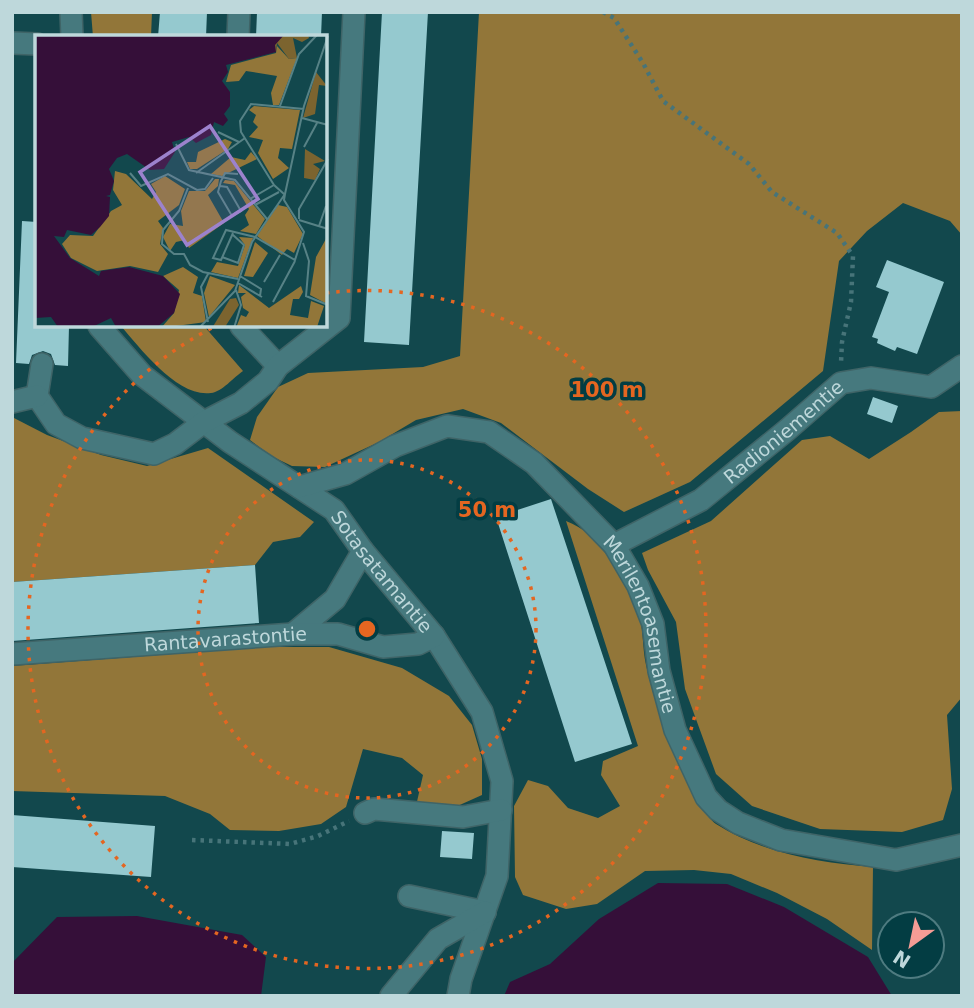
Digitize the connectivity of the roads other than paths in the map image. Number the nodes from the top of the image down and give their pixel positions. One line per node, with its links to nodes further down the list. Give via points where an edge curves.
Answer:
1 (71, 12): 4 (street)
2 (239, 12): 5 (street)
3 (354, 12): 11 (street, via 339,318)
4 (72, 35)
5 (238, 35)
6 (12, 43): 7 (street)
7 (35, 44)
8 (100, 327): 15 (street, Sotasatamantie, via 142,375)
9 (242, 327): 11 (street)
10 (42, 364): 13 (street)
11 (278, 366): 15 (street, via 242,403)
12 (962, 366): 17 (street, Radioniementie, via 931,387 871,378 841,383 701,500)
13 (37, 396): 14 (street); 15 (street, via 56,424 82,438 155,454)
14 (12, 402)
15 (204, 422): 16 (street, Sotasatamantie)
16 (299, 487): 17 (street, Merilentoasemantie, via 345,474 395,446 447,426 489,432 534,463); 18 (street, Sotasatamantie, via 334,510)
17 (614, 545): 24 (street, Merilentoasemantie, via 653,624 659,671 675,730 706,797 718,810 781,840 896,860)
18 (363, 551): 19 (street, via 335,599); 20 (street, Sotasatamantie)
19 (293, 634): 20 (street, Rantavarastontie, via 338,634 383,647 418,644); 21 (street, Rantavarastontie)
20 (434, 636): 22 (street, Sotasatamantie, via 482,712 502,781)
21 (12, 654)
22 (501, 810): 23 (street, via 463,817); 26 (street, Sotasatamantie, via 497,876)
23 (365, 813)
24 (962, 845)
25 (410, 896): 26 (street)
26 (485, 912): 27 (street, via 438,939); 28 (street, Sotasatamantie)
27 (391, 996)
28 (458, 996)

